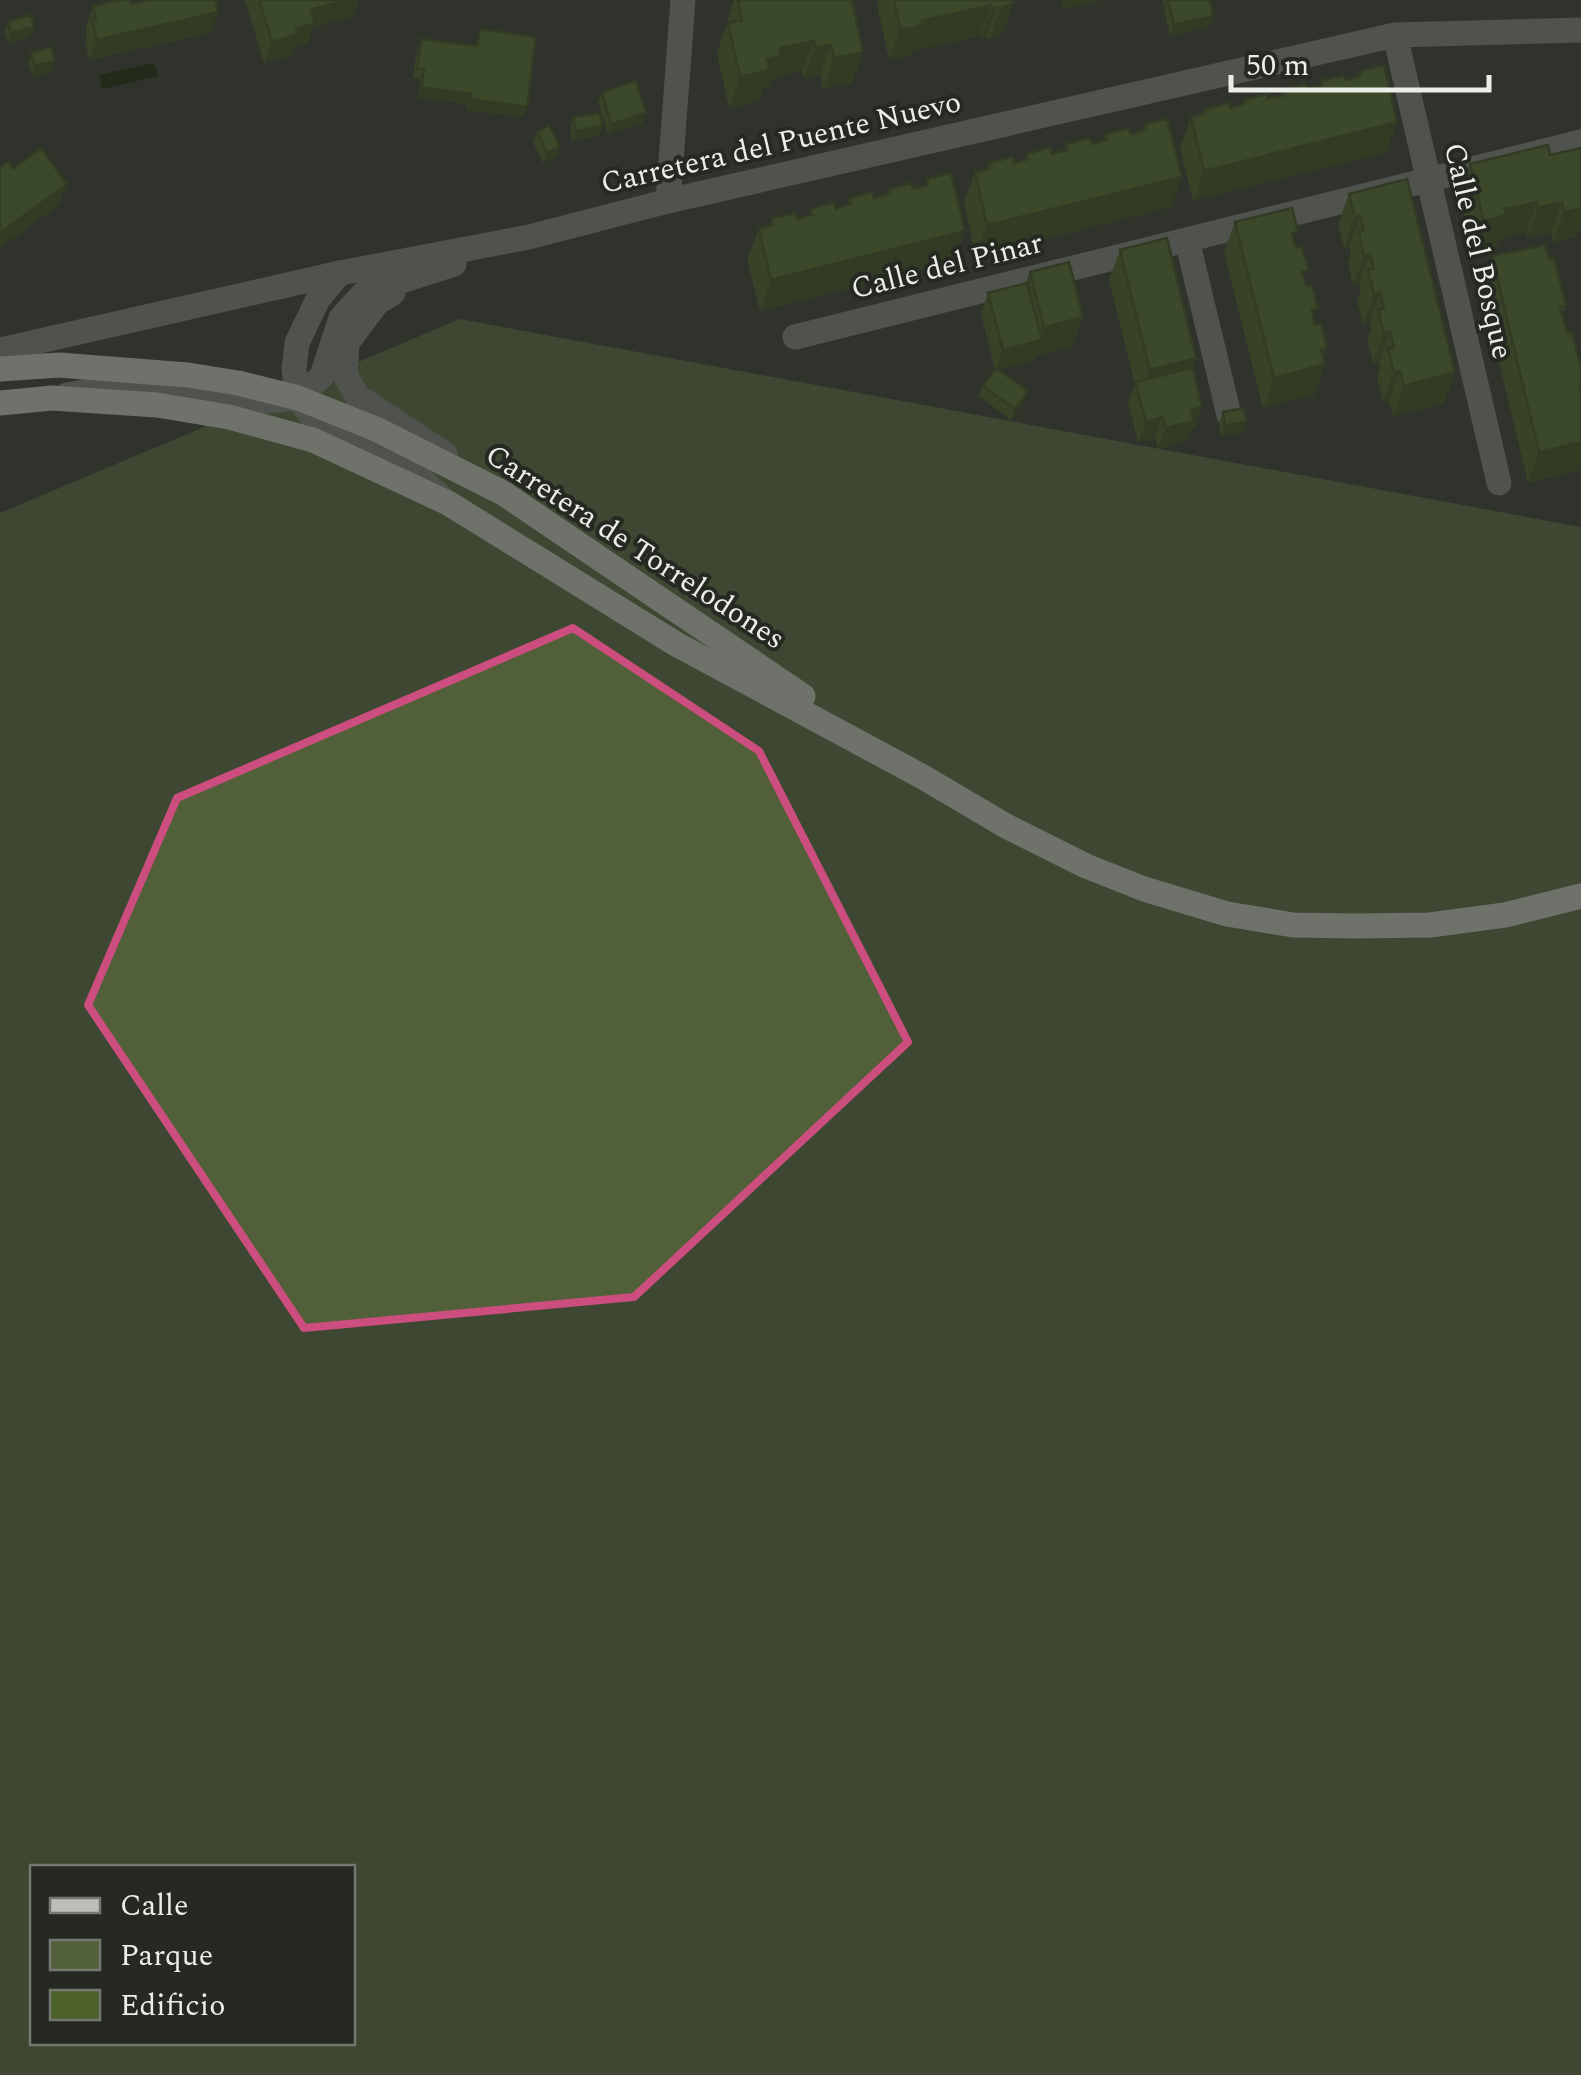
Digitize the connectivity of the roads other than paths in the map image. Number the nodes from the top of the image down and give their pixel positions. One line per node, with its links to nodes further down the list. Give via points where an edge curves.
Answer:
1 (684, 0): 6 (street)
2 (1581, 30): 3 (street, Carretera del Puente Nuevo)
3 (1395, 35): 5 (street, Calle del Bosque); 6 (street, Carretera del Puente Nuevo)
4 (1581, 142): 5 (street, Calle del Pinar)
5 (1428, 180): 8 (street, Calle del Pinar); 18 (street, Calle del Bosque)
6 (668, 201): 7 (street, Carretera del Puente Nuevo)
7 (529, 237): 9 (street, Carretera del Puente Nuevo); 10 (street)
8 (1187, 240): 11 (street, Calle del Pinar); 17 (street)
9 (340, 274): 12 (street, Carretera del Puente Nuevo); 15 (street, via 318,299 297,343)
10 (413, 279): 15 (street, via 364,294 341,318 322,376); 19 (street, via 378,303 347,343 345,375 358,396)
11 (796, 337)
12 (0, 350)
13 (0, 369): 15 (main road, Carretera de Torrelodones, via 59,365 188,376)
14 (52, 398): 15 (street, via 121,385 256,402); 16 (main road, Carretera de Torrelodones); 20 (main road, Carretera de Torrelodones, via 157,404 279,430)
15 (298, 398): 19 (main road, Carretera de Torrelodones); 20 (street, via 312,417 410,469)
16 (0, 403)
17 (1229, 415)
18 (1499, 482)
19 (503, 493): 21 (main road, Carretera de Torrelodones)
20 (448, 503): 21 (main road, Carretera de Torrelodones, via 676,644)
21 (923, 777): 22 (main road, Carretera de Torrelodones, via 1086,866 1226,914 1292,925 1430,925)
22 (1581, 896)

